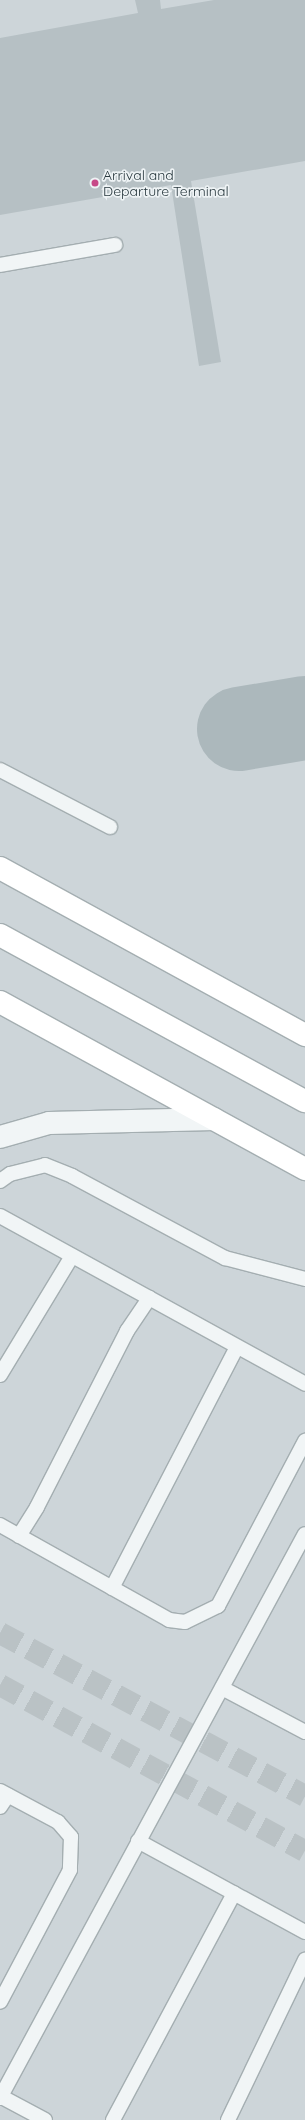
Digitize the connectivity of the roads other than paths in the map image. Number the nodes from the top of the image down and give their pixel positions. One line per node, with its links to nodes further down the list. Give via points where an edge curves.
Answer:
1 (115, 245): 2 (lane)
2 (0, 265)
3 (0, 770): 4 (lane)
4 (110, 827)
5 (0, 868): 8 (main road)
6 (0, 935): 9 (main road)
7 (3, 1006): 10 (main road)
8 (305, 1035)
9 (305, 1100)
10 (214, 1119): 11 (street, via 49,1123); 12 (main road)
11 (0, 1137)
12 (305, 1169)
13 (0, 1182): 16 (lane, via 10,1174 45,1165 72,1176 224,1258)
14 (0, 1216): 15 (lane)
15 (72, 1256): 17 (lane); 19 (lane)
16 (305, 1279)
17 (149, 1298): 18 (lane); 24 (lane, via 127,1331 37,1508)
18 (237, 1347): 20 (lane); 25 (lane)
19 (0, 1376)
20 (305, 1384)
21 (305, 1441): 25 (lane, via 218,1606 185,1622 170,1620)
22 (0, 1525): 24 (lane)
23 (305, 1534): 26 (lane)
24 (19, 1536): 25 (lane)
25 (112, 1588)
26 (222, 1688): 27 (lane); 29 (lane)
27 (305, 1732)
28 (2, 1798): 33 (lane, via 58,1822 71,1837 70,1870)
29 (138, 1841): 30 (lane); 34 (lane)
30 (234, 1893): 31 (lane); 36 (lane)
31 (305, 1932)
32 (305, 1960): 37 (lane)
33 (0, 2002)
34 (0, 2097): 35 (lane)
35 (45, 2120)
36 (113, 2120)
37 (228, 2120)

